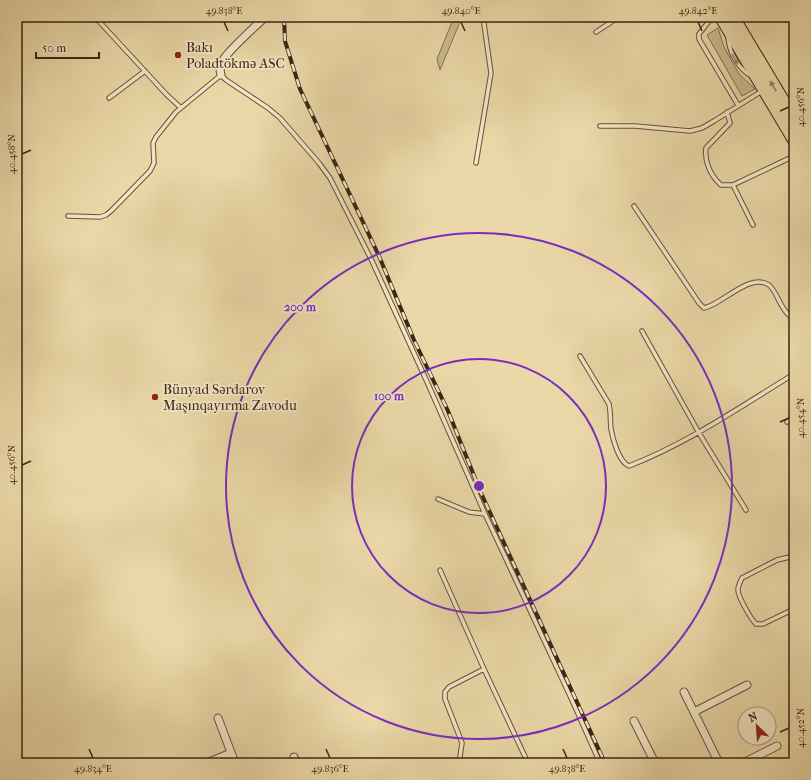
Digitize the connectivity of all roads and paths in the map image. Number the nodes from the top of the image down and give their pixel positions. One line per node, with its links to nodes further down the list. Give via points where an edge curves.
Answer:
1 (95, 17): 9 (lane)
2 (265, 17): 10 (street, via 221,63)
3 (483, 17): 20 (lane, via 491,73)
4 (619, 17): 8 (lane)
5 (709, 17): 13 (lane, via 710,20 698,34 699,39)
6 (721, 17): 7 (main road)
7 (730, 23): 11 (main road, one-way to 11); 16 (main road, one-way to 7)
8 (596, 32)
9 (145, 71): 12 (lane); 14 (lane)
10 (221, 75): 14 (lane); 34 (lane, via 280,118 330,178 378,275)
11 (761, 85): 13 (lane); 18 (main road)
12 (109, 98)
13 (738, 105): 15 (lane)
14 (181, 108): 23 (lane, via 153,143 154,163 150,171 111,211 100,217)
15 (727, 112): 17 (lane, via 702,128 690,131); 21 (lane, via 730,123 706,148 706,161 721,185)
16 (792, 113)
17 (600, 126)
18 (794, 140)
19 (794, 156): 21 (lane)
20 (476, 162)
21 (733, 184): 24 (lane)
22 (634, 206): 25 (lane, via 704,308 711,307 740,288 761,282 774,292)
23 (68, 216)
24 (753, 226)
25 (794, 321)
26 (642, 331): 31 (lane)
27 (580, 356): 31 (lane, via 609,404 614,441 625,464 635,464)
28 (794, 374): 31 (lane)
29 (794, 417): 30 (lane)
30 (787, 422)
31 (699, 433): 33 (lane)
32 (438, 499): 34 (lane, via 470,512)
33 (746, 510)
34 (485, 514): 50 (lane)
35 (794, 556): 37 (lane, via 777,560 742,578 738,592 756,624 763,624)
36 (440, 570): 38 (lane)
37 (794, 608)
38 (484, 668): 48 (lane, via 449,687 445,692 445,699 462,743); 49 (lane)
39 (747, 685): 41 (street)
40 (684, 692): 41 (street)
41 (694, 712): 52 (street)
42 (218, 718): 45 (street)
43 (634, 721): 51 (street)
44 (777, 746): 53 (street)
45 (231, 753): 46 (street); 47 (street)
46 (207, 763)
47 (235, 763)
48 (459, 763)
49 (528, 763)
50 (600, 763)
51 (655, 763)
52 (719, 763)
53 (743, 763)

